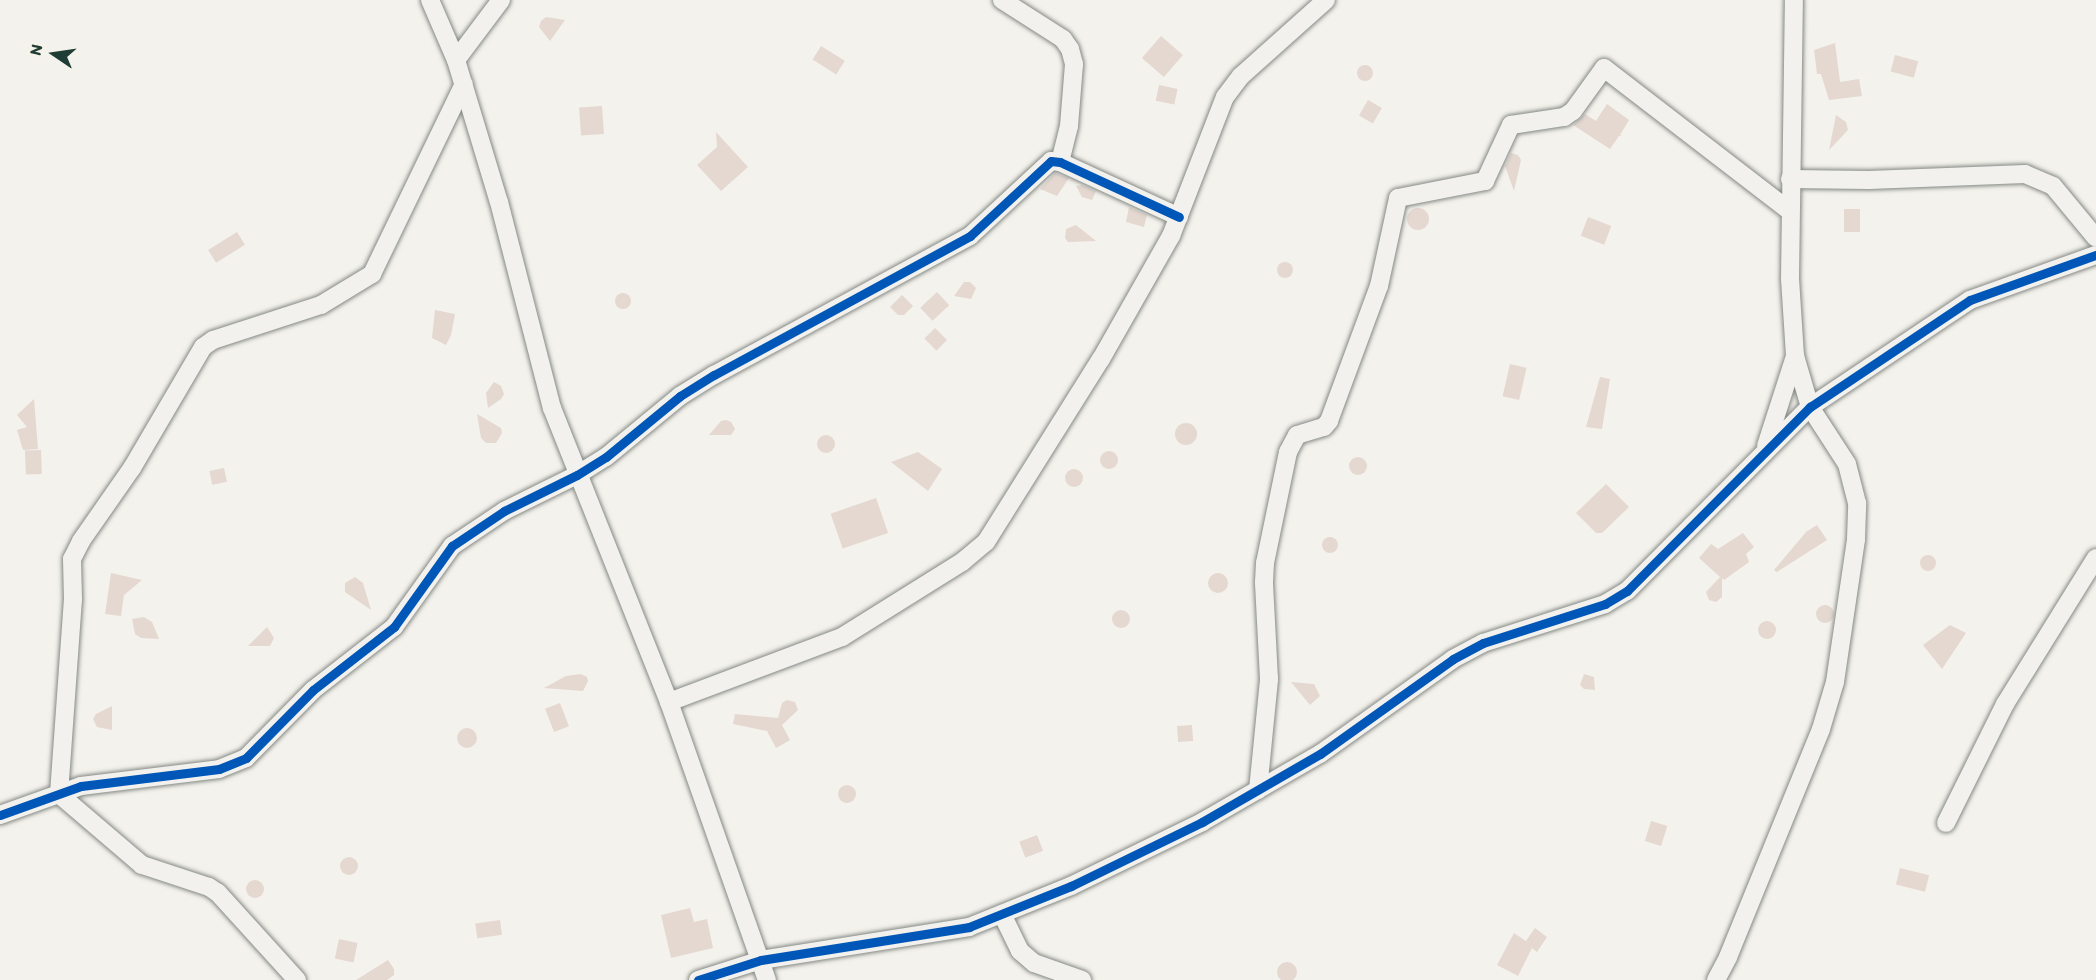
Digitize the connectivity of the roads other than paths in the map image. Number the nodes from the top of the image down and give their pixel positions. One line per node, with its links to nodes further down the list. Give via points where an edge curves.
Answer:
1 (430, 0): 6 (street)
2 (501, 0): 6 (street)
3 (1002, 0): 8 (street, via 1063,39 1070,49 1074,64 1069,126)
4 (1326, 0): 11 (street, via 1241,76 1225,97)
5 (1794, 0): 9 (street)
6 (456, 60): 7 (street)
7 (464, 84): 17 (street, via 552,408); 21 (street, via 372,274 321,306 213,340 203,347 132,468 74,552)
8 (1060, 162): 11 (street); 17 (street, via 1051,161 969,236 714,375 680,396 606,457)
9 (1791, 179): 10 (street); 12 (street, via 2025,174 2053,186)
10 (1790, 211): 14 (street); 20 (street, via 1604,68 1573,111 1564,117 1511,125 1485,181 1398,198 1379,286 1329,421 1324,427 1297,435 1288,452 1263,582 1269,679)
11 (1179, 217): 19 (street, via 1101,359 986,542 962,562 842,637)
12 (2096, 238)
13 (2096, 255): 15 (street, via 1970,300)
14 (1795, 356): 15 (street); 16 (street)
15 (1810, 407): 16 (street); 30 (street, via 1847,464 1857,503 1856,539 1835,682 1821,729)
16 (1764, 451): 20 (street, via 1627,591 1605,604 1483,643 1454,659 1320,754)
17 (577, 475): 19 (street); 21 (street, via 504,511 452,546 394,627 313,690 246,758 219,769 81,786)
18 (2096, 558): 23 (street, via 2005,704)
19 (669, 702): 25 (street)
20 (1258, 790): 24 (street, via 1071,886)
21 (59, 794): 22 (street); 26 (street, via 142,865 218,893)
22 (0, 815)
23 (1946, 824)
24 (1002, 914): 25 (street, via 969,927); 29 (street, via 1020,951 1034,963)
25 (761, 960): 27 (street); 28 (street)
26 (297, 980)
27 (698, 980)
28 (767, 980)
29 (1082, 980)
30 (1716, 980)

